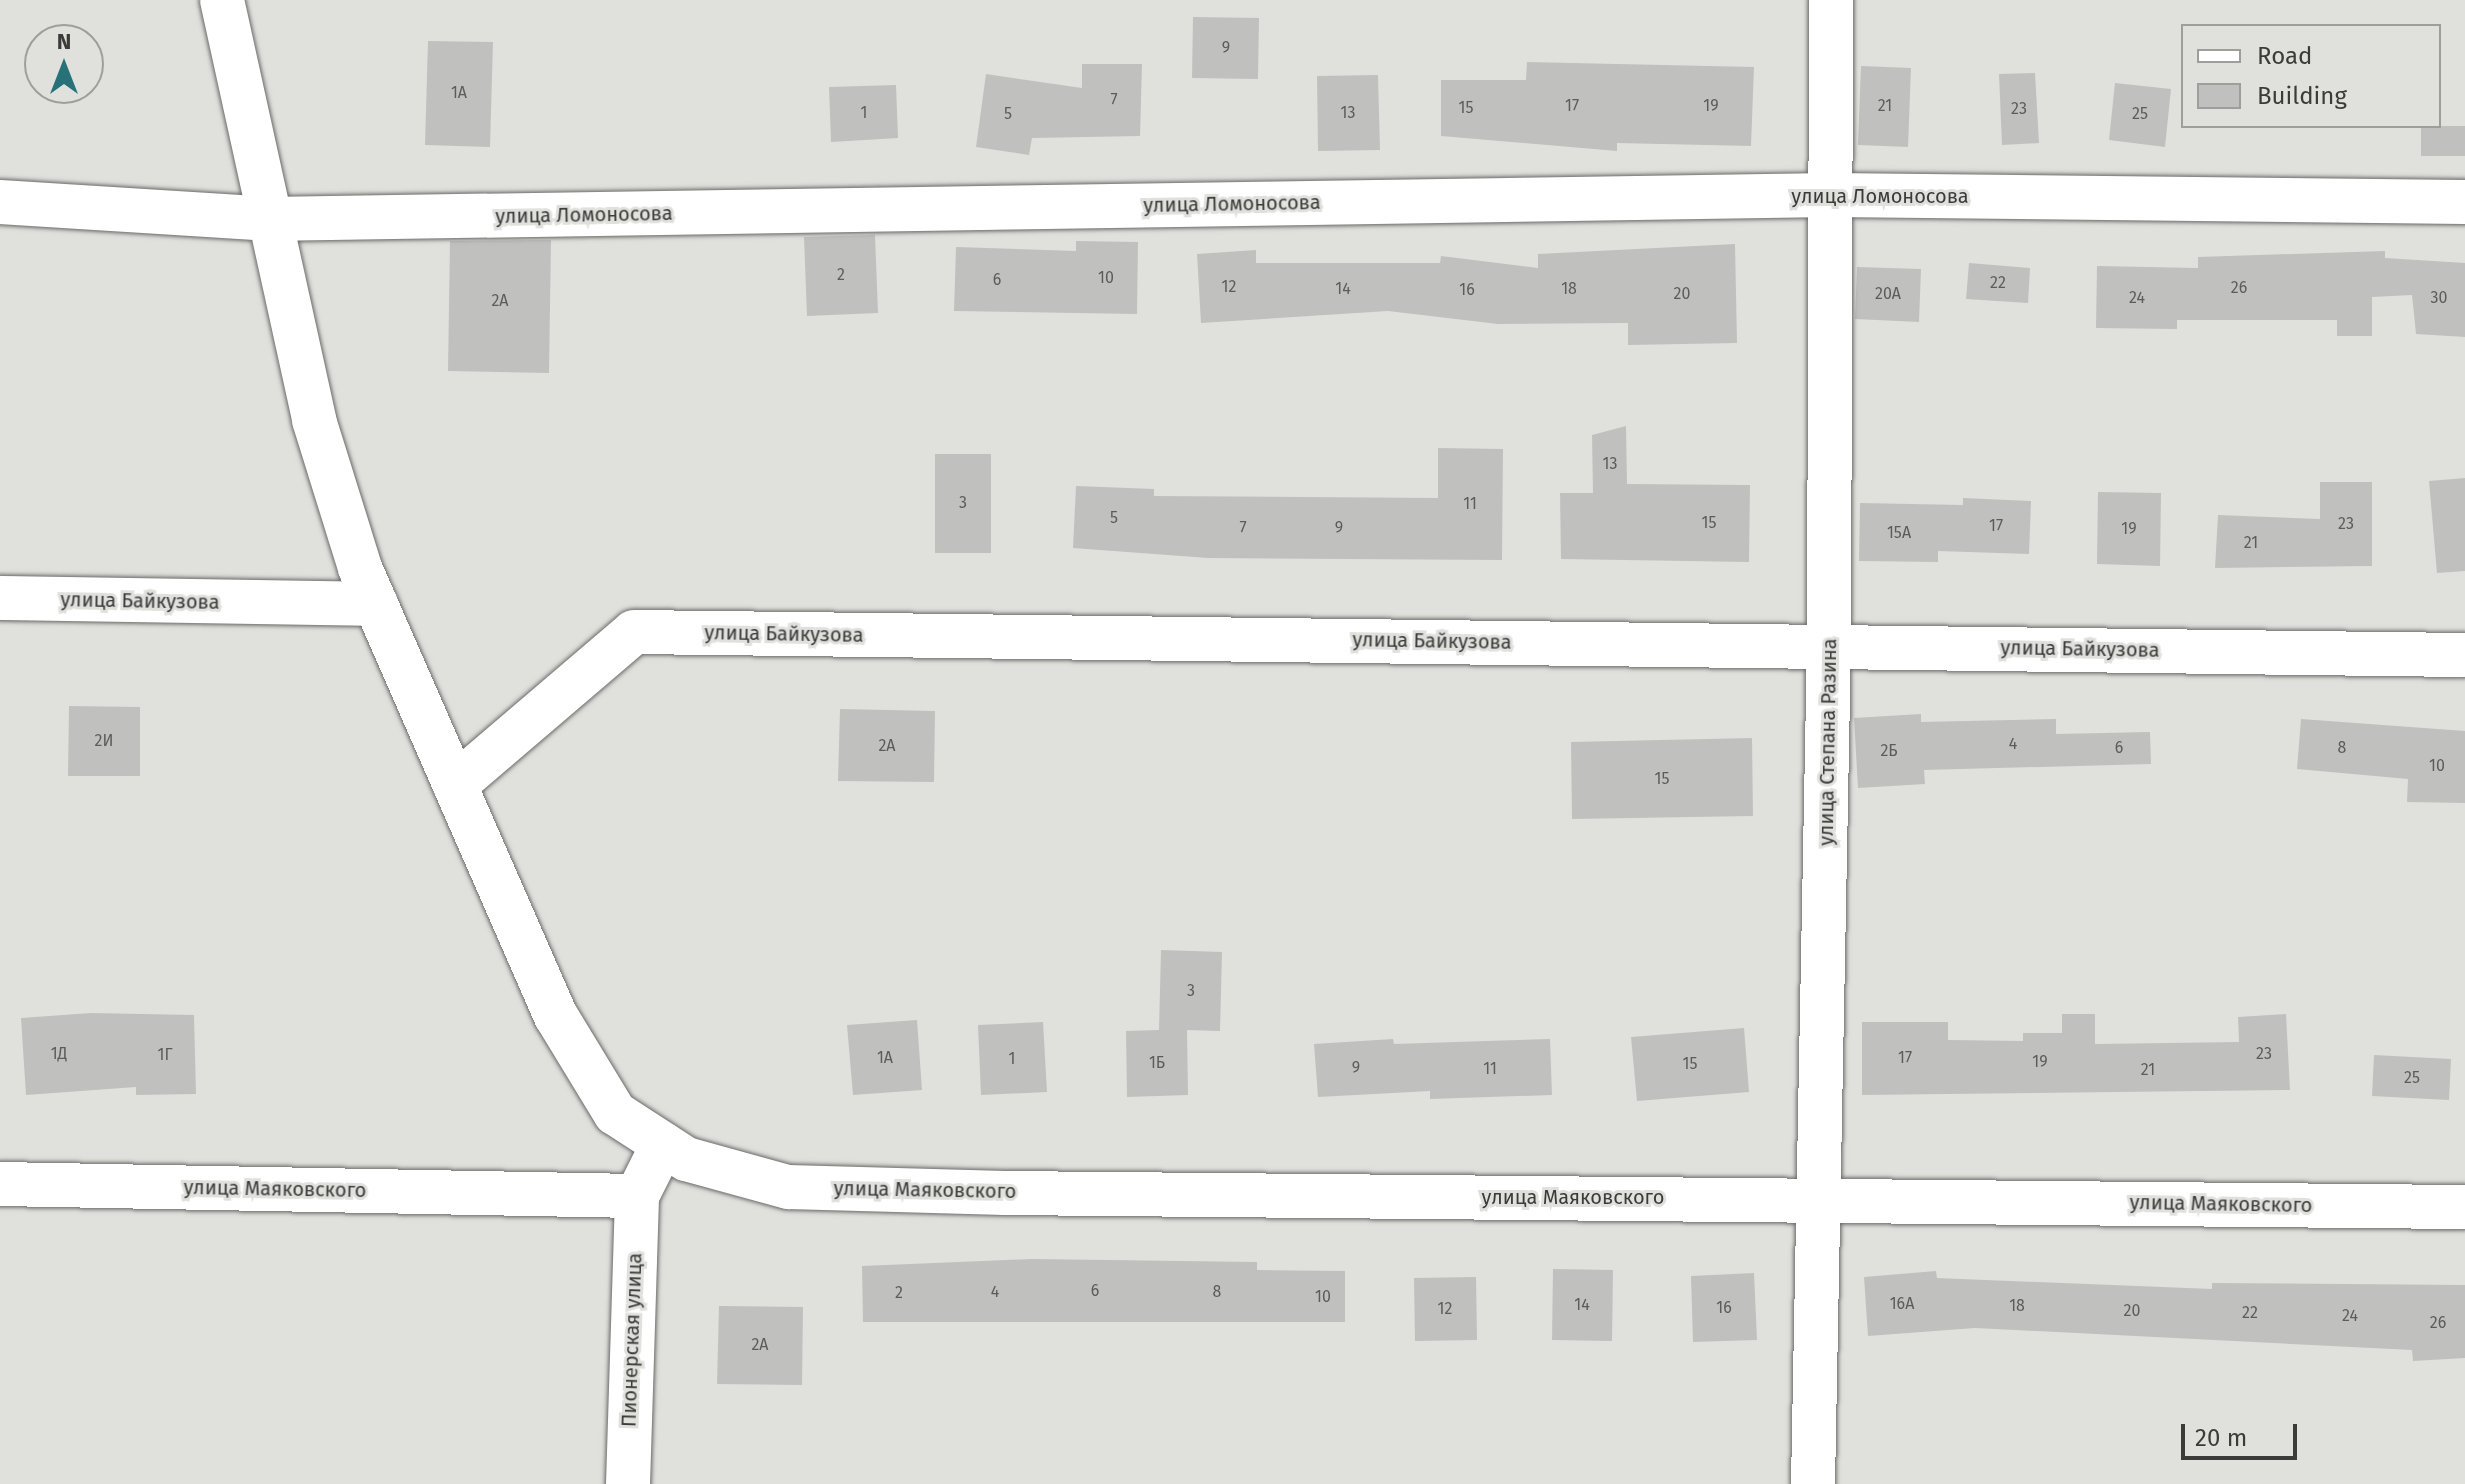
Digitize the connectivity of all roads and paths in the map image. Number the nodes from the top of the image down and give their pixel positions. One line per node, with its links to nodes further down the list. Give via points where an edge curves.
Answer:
1 (222, 0): 6 (street, улица Маяковского)
2 (1831, 0): 3 (street, улица Степана Разина)
3 (1831, 195): 5 (street, улица Ломоносова); 6 (street, улица Ломоносова); 9 (street, улица Степана Разина)
4 (0, 202): 6 (street, улица Ломоносова)
5 (2465, 202)
6 (267, 219): 8 (street, улица Маяковского, via 314,420)
7 (0, 598): 8 (street, улица Байкузова)
8 (376, 604): 11 (street, улица Маяковского)
9 (1829, 645): 10 (street, улица Байкузова); 11 (street, улица Байкузова, via 634,632); 15 (street, улица Степана Разина)
10 (2465, 655)
11 (455, 785): 12 (street, улица Маяковского, via 556,1016 615,1113)
12 (674, 1152): 14 (street); 15 (street, улица Маяковского, via 788,1187)
13 (0, 1184): 14 (street, улица Маяковского)
14 (637, 1196): 17 (street, Пионерская улица)
15 (1820, 1199): 16 (street, улица Маяковского); 18 (street, улица Степана Разина)
16 (2465, 1207)
17 (628, 1484)
18 (1813, 1484)

